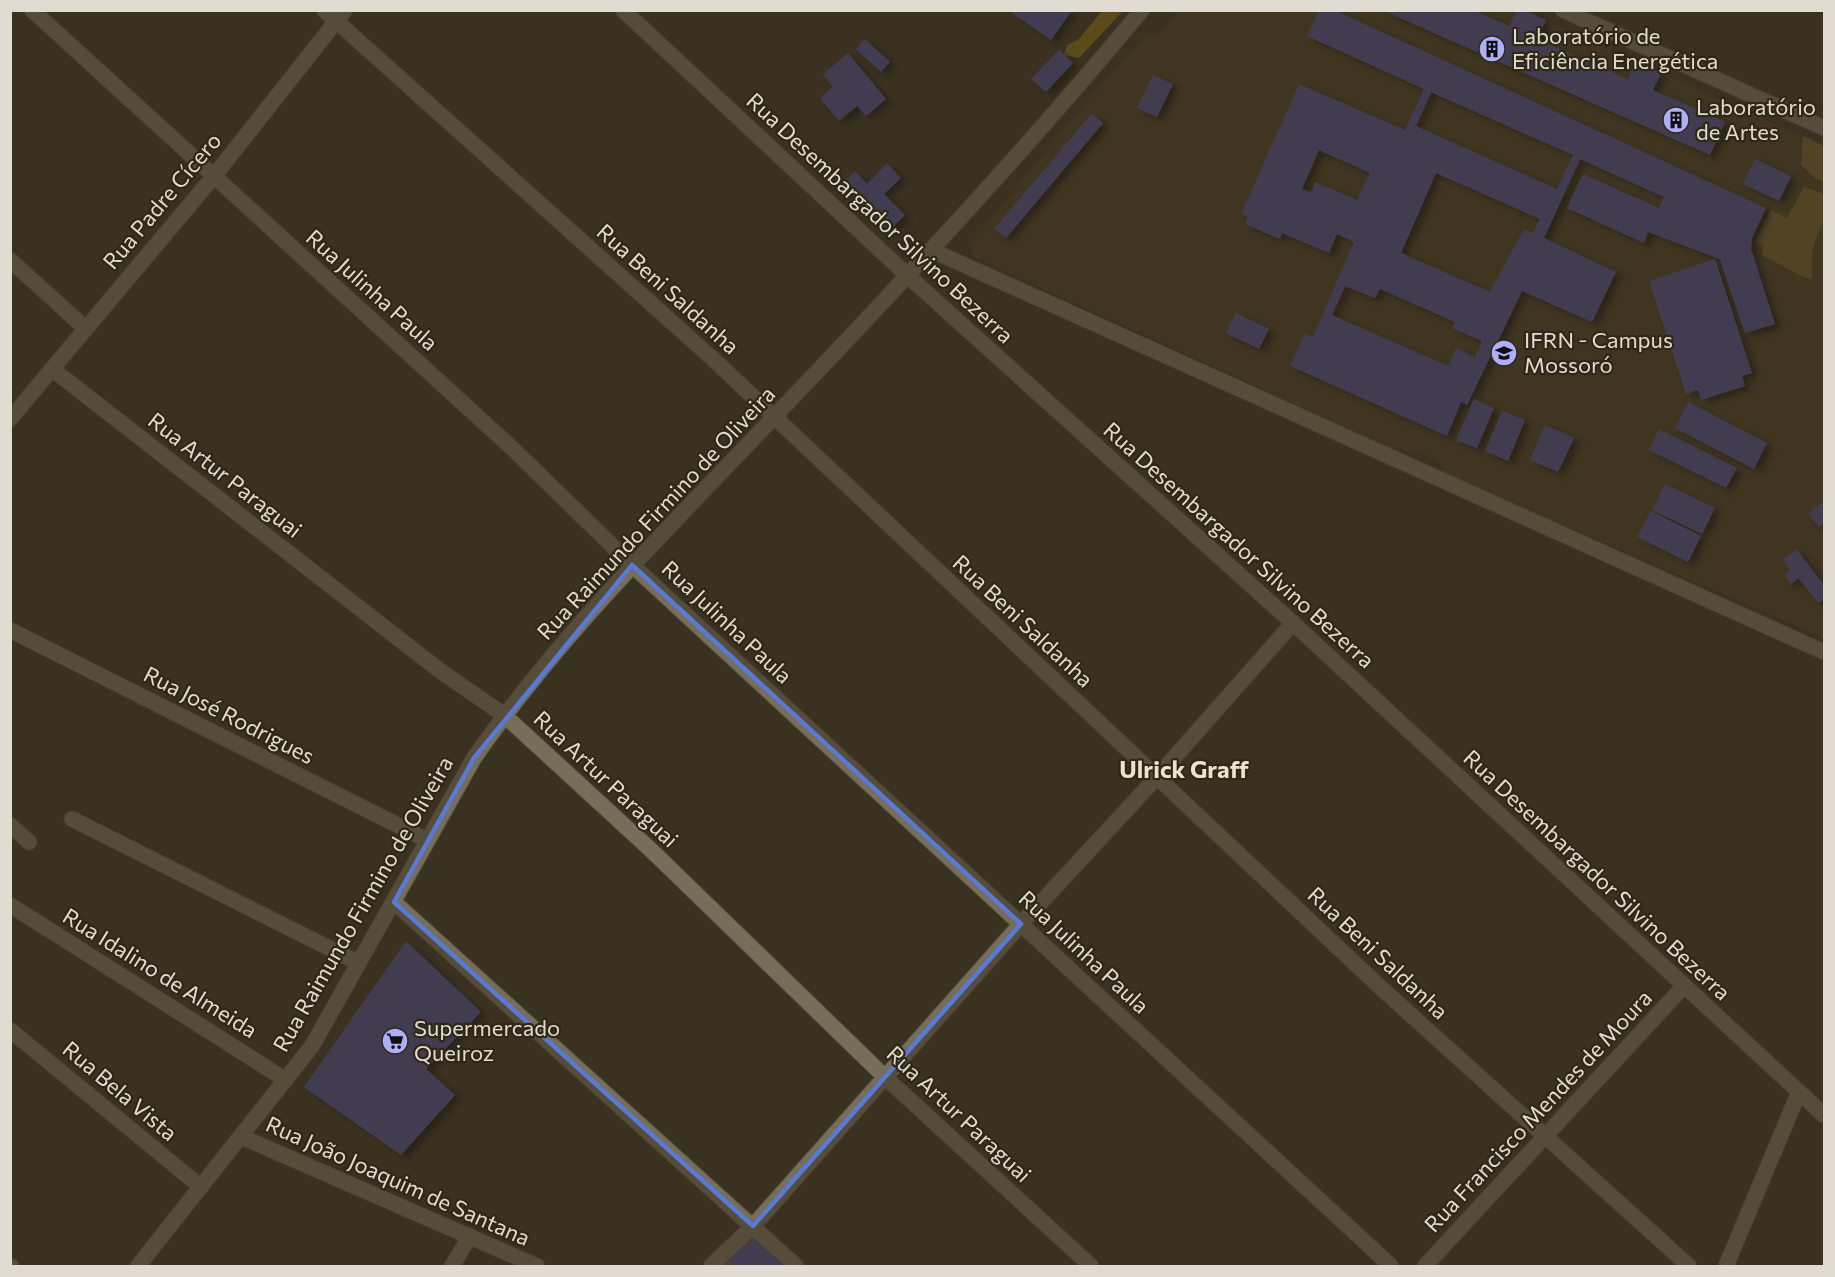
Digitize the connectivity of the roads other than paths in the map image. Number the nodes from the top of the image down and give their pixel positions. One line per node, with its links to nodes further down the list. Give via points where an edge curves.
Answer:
1 (32, 10): 8 (street, Rua Julinha Paula)
2 (324, 10): 6 (street, Rua Beni Saldanha)
3 (623, 10): 11 (street, Rua Desembargador Silvino Bezerra)
4 (1142, 10): 9 (street, Rua Raimundo Firmino de Oliveira)
5 (1563, 10): 7 (street)
6 (340, 16): 8 (street, Rua Padre Cícero); 14 (street, Rua Beni Saldanha)
7 (1824, 128)
8 (214, 176): 12 (street, Rua Padre Cícero); 16 (street, Rua Julinha Paula, via 512,448)
9 (932, 250): 11 (street, Rua Raimundo Firmino de Oliveira); 19 (street)
10 (10, 260): 12 (street)
11 (908, 276): 14 (street, Rua Raimundo Firmino de Oliveira); 17 (street, Rua Desembargador Silvino Bezerra)
12 (85, 328): 13 (street, Rua Padre Cícero)
13 (52, 369): 15 (street, Rua Padre Cícero); 20 (street, Rua Artur Paraguai, via 439,670)
14 (773, 418): 16 (street, Rua Raimundo Firmino de Oliveira); 21 (street, Rua Beni Saldanha)
15 (10, 419)
16 (632, 565): 20 (street, Rua Raimundo Firmino de Oliveira); 28 (street, Rua Julinha Paula)
17 (1293, 623): 21 (street); 30 (street, Rua Desembargador Silvino Bezerra)
18 (10, 630): 24 (street, Rua José Rodrigues)
19 (1824, 652)
20 (504, 715): 24 (street, Rua Raimundo Firmino de Oliveira); 32 (street, Rua Artur Paraguai, via 651,850)
21 (1157, 777): 28 (street); 36 (street, Rua Beni Saldanha, via 1380,987)
22 (72, 819): 29 (street)
23 (10, 825): 25 (street)
24 (427, 840): 26 (street, Rua Raimundo Firmino de Oliveira)
25 (29, 842)
26 (394, 902): 29 (street, Rua Raimundo Firmino de Oliveira); 39 (street)
27 (10, 905): 33 (street, Rua Idalino de Almeida)
28 (1021, 924): 32 (street); 47 (street, Rua Julinha Paula)
29 (359, 963): 33 (street, Rua Raimundo Firmino de Oliveira, via 312,1046)
30 (1684, 986): 34 (street, Rua Desembargador Silvino Bezerra); 36 (street, Rua Francisco Mendes de Moura)
31 (10, 1030): 38 (street, Rua Bela Vista)
32 (886, 1078): 39 (street); 46 (street, Rua Artur Paraguai)
33 (286, 1080): 37 (street, Rua Raimundo Firmino de Oliveira)
34 (1799, 1092): 35 (street, Rua Desembargador Silvino Bezerra); 50 (street)
35 (1824, 1115)
36 (1546, 1136): 48 (street, Rua Francisco Mendes de Moura); 49 (street, Rua Beni Saldanha)
37 (242, 1137): 38 (street, Rua Raimundo Firmino de Oliveira); 40 (street, Rua João Joaquim de Santana)
38 (201, 1187): 41 (street, Rua Raimundo Firmino de Oliveira)
39 (753, 1227): 44 (street); 45 (street)
40 (470, 1236): 42 (street); 43 (street, Rua João Joaquim de Santana)
41 (138, 1266)
42 (452, 1266)
43 (537, 1266)
44 (711, 1266)
45 (796, 1266)
46 (1091, 1266)
47 (1391, 1266)
48 (1425, 1266)
49 (1689, 1266)
50 (1726, 1266)

